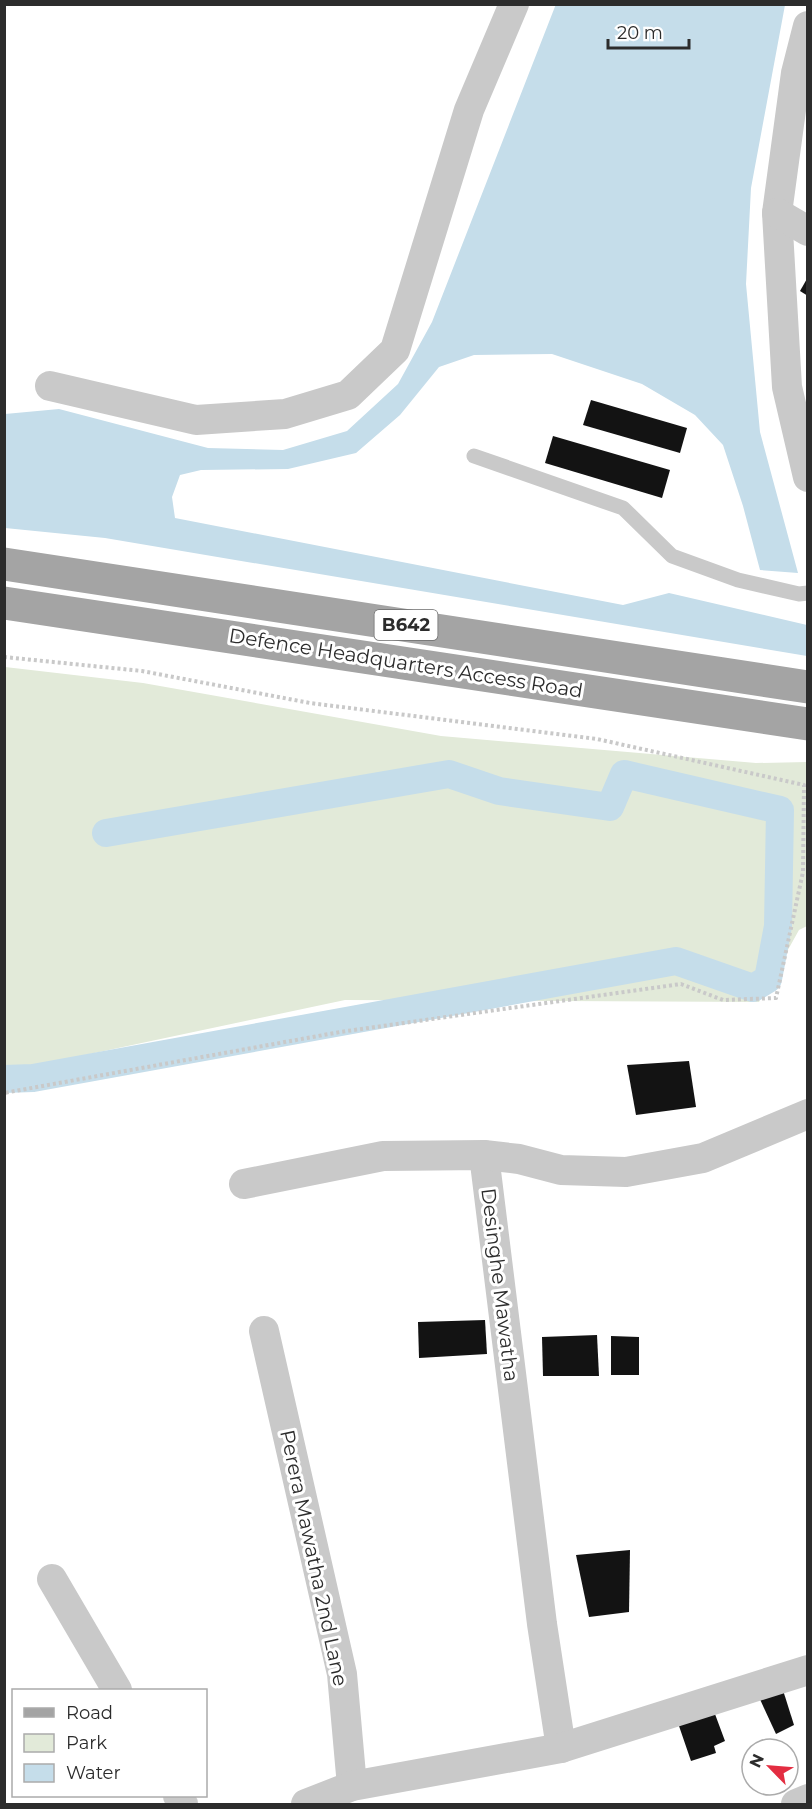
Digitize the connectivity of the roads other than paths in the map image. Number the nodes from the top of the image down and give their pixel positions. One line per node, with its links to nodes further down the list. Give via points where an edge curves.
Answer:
1 (513, 4): 5 (street, via 469,110 395,350 348,395 285,414 196,420)
2 (807, 26): 3 (street, via 796,73)
3 (777, 213): 4 (street); 7 (street, via 787,387)
4 (807, 231)
5 (50, 386)
6 (474, 456): 9 (lane, via 623,508 672,556 738,580)
7 (807, 477)
8 (4, 564): 11 (main road, Defence Headquarters Access Road / B642)
9 (807, 593)
10 (4, 603): 12 (main road, Defence Headquarters Access Road / B642)
11 (807, 687)
12 (807, 724)
13 (807, 1114): 14 (street, via 703,1158 626,1172 561,1170)
14 (484, 1155): 15 (street, via 383,1156); 20 (street, Desinghe Mawatha)
15 (244, 1184)
16 (264, 1331): 21 (street, Perera Mawatha 2nd Lane, via 342,1674)
17 (52, 1579): 19 (street)
18 (807, 1670): 20 (street)
19 (116, 1689)
20 (561, 1748): 21 (street)
21 (352, 1786): 23 (street)
22 (807, 1799): 24 (street)
23 (306, 1804)
24 (796, 1804)

